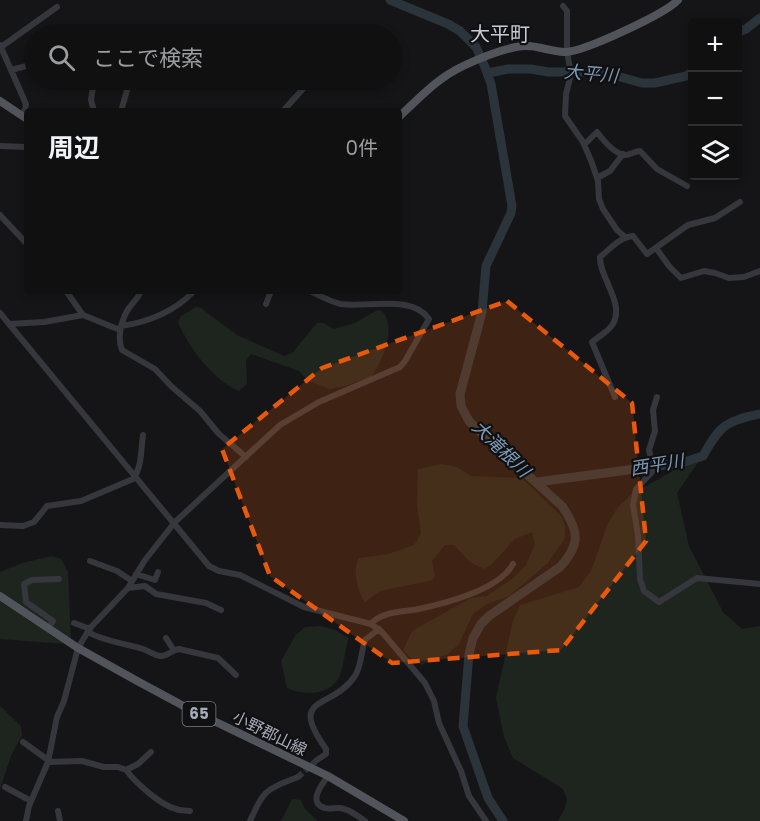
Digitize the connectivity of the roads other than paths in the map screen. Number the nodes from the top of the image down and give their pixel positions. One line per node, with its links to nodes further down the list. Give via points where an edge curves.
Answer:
1 (678, 0): 7 (main road, via 666,10 587,46)
2 (563, 6): 7 (street, via 567,11)
3 (57, 7): 4 (street)
4 (32, 24)
5 (24, 30): 6 (street)
6 (0, 46): 9 (street)
7 (567, 51): 18 (main road, via 524,46 496,54 440,79); 20 (street, via 571,74 565,116)
8 (24, 67): 9 (street)
9 (11, 70): 14 (street)
10 (92, 90): 15 (street)
11 (127, 90): 16 (street)
12 (301, 90): 17 (street)
13 (0, 101): 19 (main road)
14 (25, 108)
15 (93, 108)
16 (122, 108)
17 (286, 108)
18 (402, 114)
19 (24, 117)
20 (584, 145): 23 (street, via 597,132); 24 (street)
21 (0, 146): 22 (street)
22 (24, 147)
23 (623, 154): 24 (street, via 610,171); 25 (street, via 640,151 657,169)
24 (597, 178): 28 (street, via 598,199)
25 (687, 186)
26 (740, 201): 30 (street, via 715,218 688,225)
27 (0, 215): 29 (street)
28 (625, 237): 30 (street, via 633,236 647,254); 42 (street, via 600,257 614,297 615,321 592,342)
29 (24, 239)
30 (656, 248): 31 (street, via 681,278 704,272 744,277)
31 (760, 271)
32 (68, 294): 39 (street)
33 (141, 294): 41 (street, via 127,310)
34 (191, 294): 41 (street, via 162,315)
35 (270, 294): 37 (street)
36 (317, 294): 45 (street, via 340,304 395,304 418,309 429,319 399,367 293,417)
37 (266, 304)
38 (0, 314): 40 (street)
39 (83, 315): 40 (street); 41 (street)
40 (9, 324): 46 (street)
41 (121, 328): 45 (street, via 122,350 156,369)
42 (615, 397)
43 (657, 398): 55 (street, via 653,410 655,431 649,450 654,470 636,489 633,505 644,591 659,602 697,578)
44 (142, 435): 46 (street)
45 (246, 457): 47 (street)
46 (136, 476): 47 (street); 48 (street, via 81,501 48,506 34,522 23,526)
47 (175, 522): 52 (street); 60 (street, via 209,566 240,575 304,607)
48 (0, 525)
49 (90, 561): 54 (street)
50 (513, 564): 60 (street, via 502,579 479,590 381,616)
51 (158, 572): 52 (street, via 155,580)
52 (136, 574): 54 (street)
53 (59, 579): 61 (street, via 24,584 26,602 53,621)
54 (132, 581): 56 (street)
55 (760, 584)
56 (128, 588): 58 (street, via 145,586 156,594 206,603); 63 (street)
57 (0, 596): 61 (main road, 小野郡山線 / 65)
58 (220, 610)
59 (74, 623): 63 (street)
60 (371, 624): 62 (street)
61 (48, 628): 65 (main road, 小野郡山線 / 65)
62 (379, 629): 70 (street, via 365,640 353,678 311,712 313,730 326,749); 84 (street, via 425,683 469,796)
63 (89, 631): 65 (street); 66 (street, via 106,641 127,644 157,656)
64 (166, 638): 66 (street)
65 (78, 648): 71 (street); 73 (main road, 小野郡山線 / 65, via 191,710)
66 (173, 649): 67 (street, via 218,658)
67 (236, 675)
68 (23, 742): 71 (street)
69 (151, 752): 72 (street)
70 (318, 760)
71 (48, 761): 72 (street, via 82,761); 76 (street)
72 (126, 770): 78 (street, via 166,804)
73 (328, 776): 82 (street, via 318,789 320,806 343,808); 83 (main road, 小野郡山線 / 65)
74 (298, 777): 81 (street, via 266,792)
75 (5, 787): 76 (street)
76 (31, 801): 79 (street)
77 (58, 811): 80 (street)
78 (190, 811)
79 (26, 821)
80 (60, 821)
81 (250, 821)
82 (365, 821)
83 (404, 821)
84 (486, 821)

